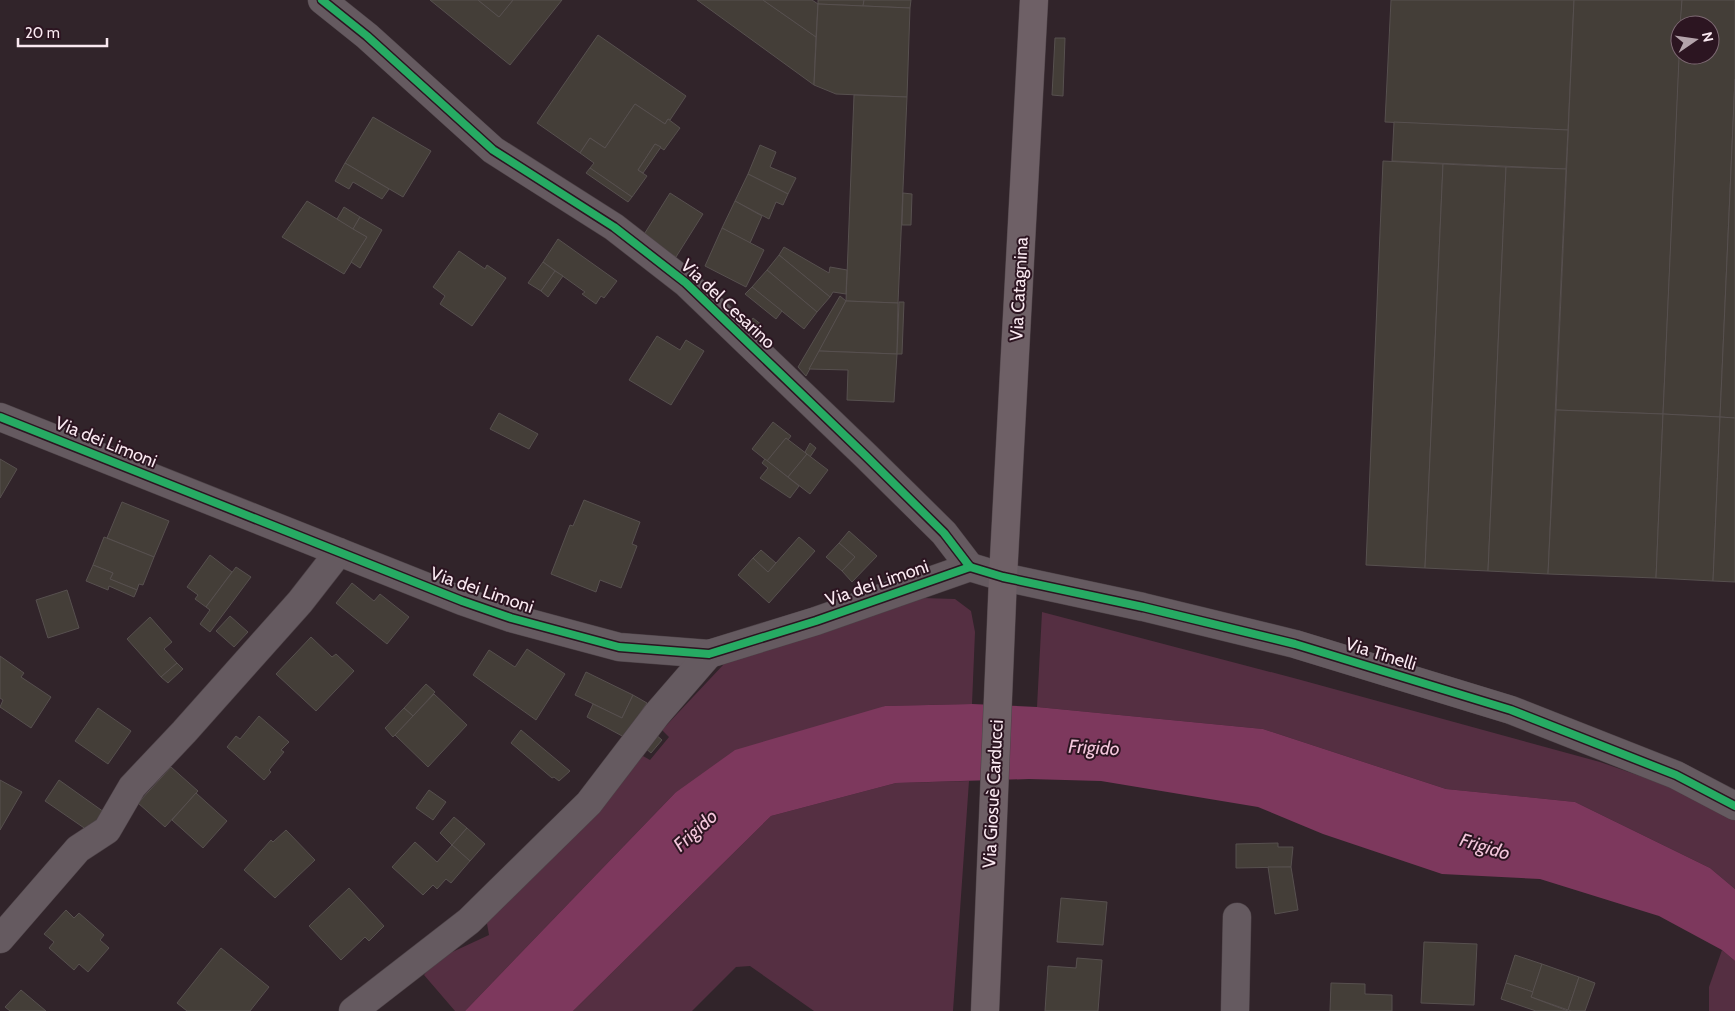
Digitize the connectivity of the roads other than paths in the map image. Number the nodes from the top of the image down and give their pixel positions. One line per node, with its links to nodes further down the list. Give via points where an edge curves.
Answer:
1 (322, 0): 5 (street, Via del Cesarino, via 367,36 493,150 614,227 686,283 944,533)
2 (1034, 0): 6 (main road, Via Catagnina)
3 (0, 416): 4 (street, Via dei Limoni)
4 (339, 552): 7 (street, Via dei Limoni, via 511,618 619,647); 10 (street, via 287,616 132,787 107,830 78,849)
5 (970, 567): 6 (street, Via Tinelli); 7 (street, Via dei Limoni, via 816,621)
6 (1003, 577): 8 (street, Via Tinelli, via 1296,644 1511,710 1676,775); 12 (main road, Via Giosuè Carducci)
7 (709, 654): 11 (street, via 657,714 589,803 469,921)
8 (1735, 806)
9 (1237, 916): 13 (street)
10 (0, 939)
11 (354, 1011)
12 (985, 1011)
13 (1235, 1011)

